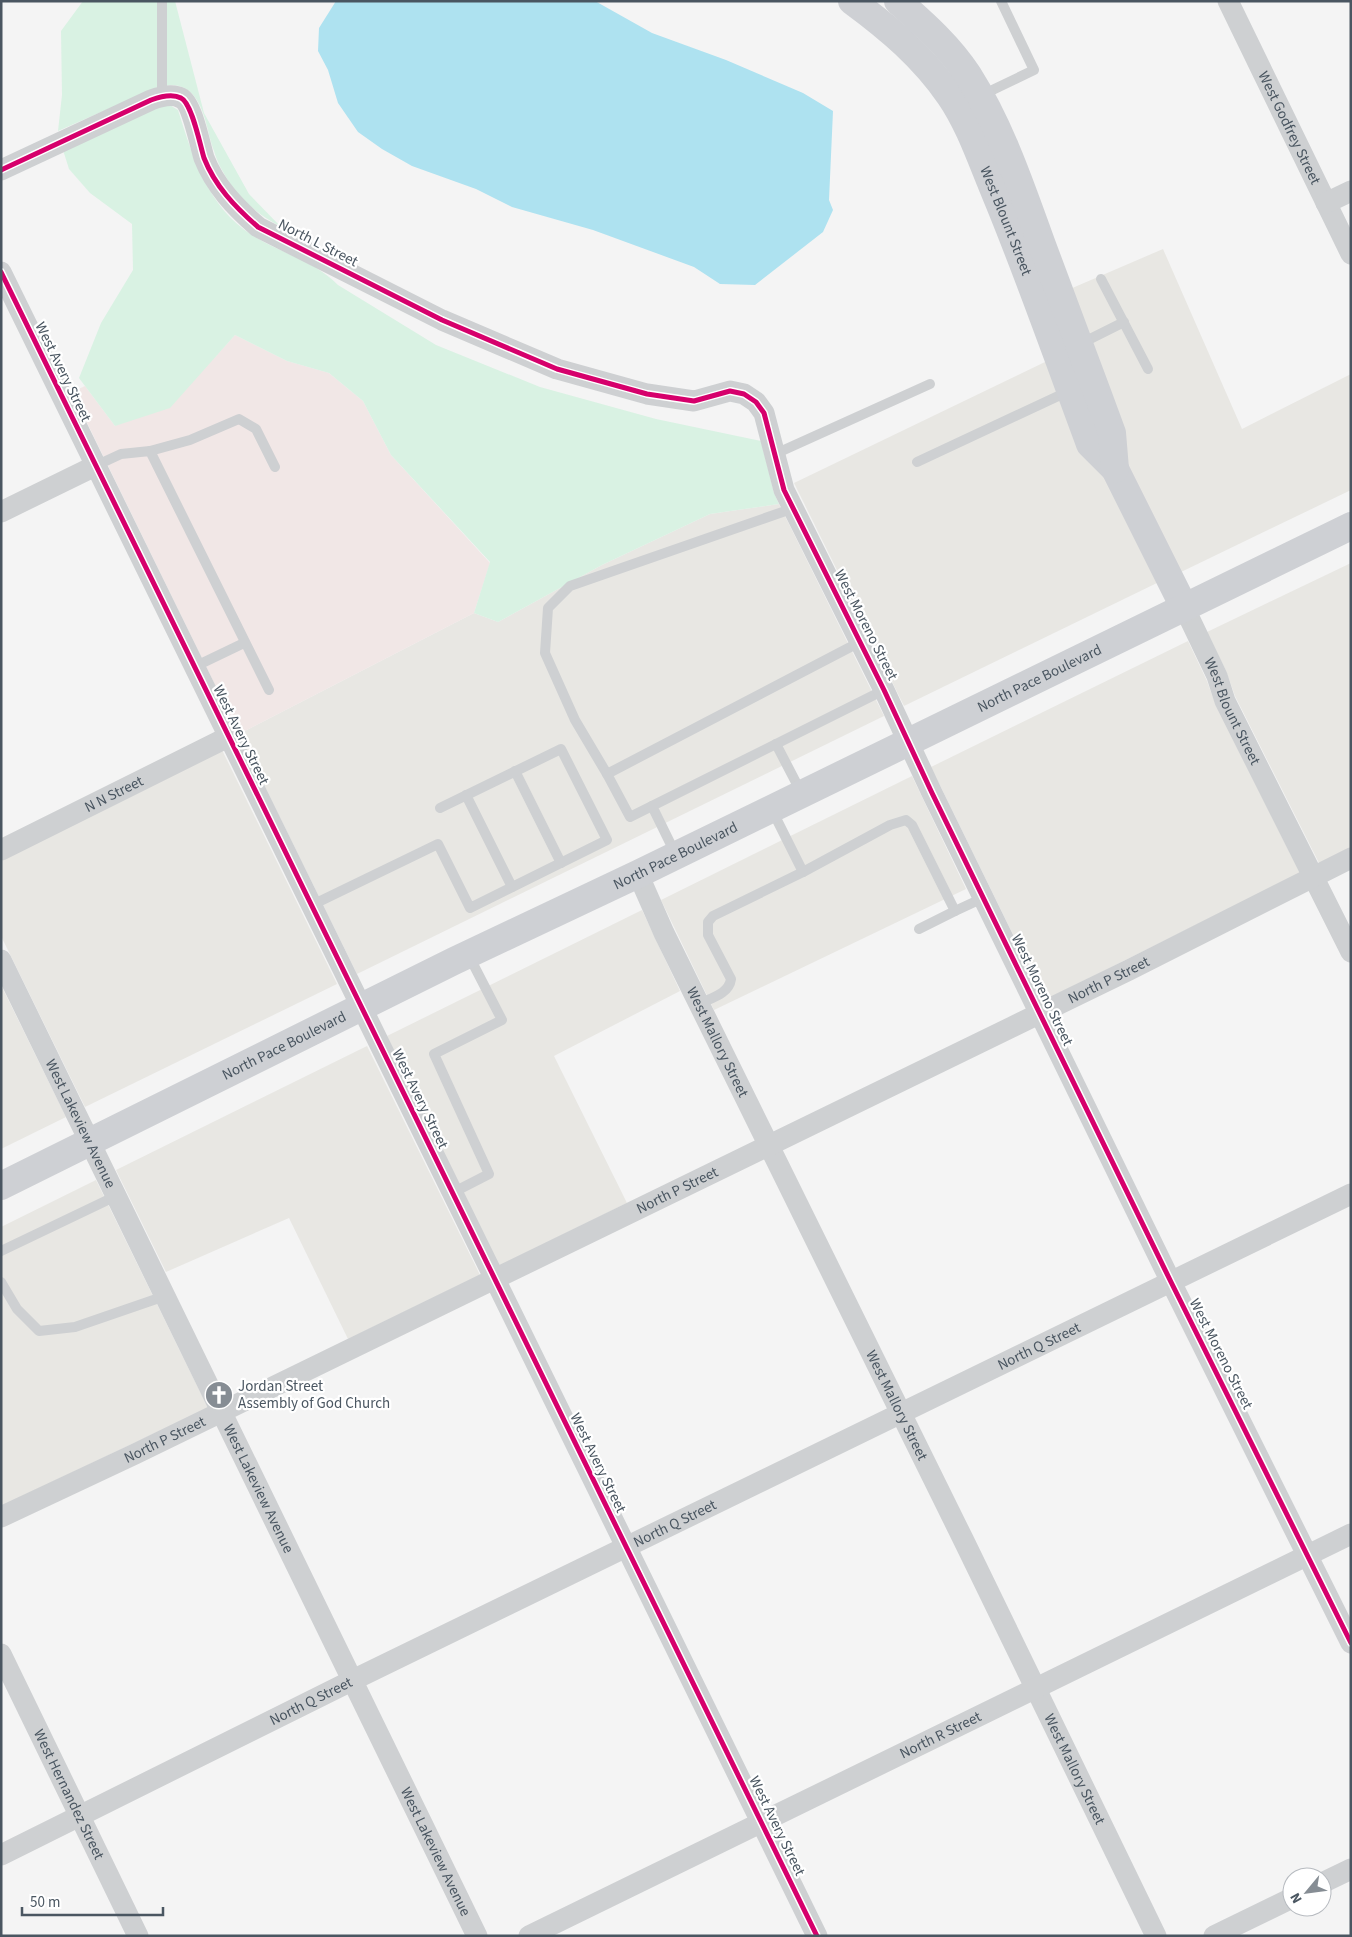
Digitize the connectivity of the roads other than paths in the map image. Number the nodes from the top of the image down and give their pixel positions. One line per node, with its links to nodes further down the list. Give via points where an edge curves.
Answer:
1 (162, 1): 6 (lane)
2 (852, 1): 7 (main road, West Blount Street, via 908,45 946,90)
3 (898, 1): 7 (main road, West Blount Street, via 932,30 949,50)
4 (1001, 1): 7 (lane, via 1034,70)
5 (1228, 1): 10 (street, West Godfrey Street)
6 (162, 96): 8 (street); 20 (street, North L Street, via 181,98 188,105 204,156 221,189 258,227 442,320 557,369 647,394)
7 (968, 102): 11 (main road, West Blount Street, via 967,127)
8 (1, 170)
9 (1351, 191): 10 (street)
10 (1326, 203): 12 (street, West Godfrey Street)
11 (1015, 208): 16 (main road, West Blount Street); 19 (main road, West Blount Street)
12 (1351, 254)
13 (1, 272): 24 (street, West Avery Street)
14 (1101, 279): 15 (lane)
15 (1124, 322): 16 (lane); 17 (lane)
16 (1079, 345): 26 (main road, West Blount Street, via 1112,433)
17 (1148, 368)
18 (930, 384): 22 (lane)
19 (1070, 390): 23 (lane); 26 (main road, West Blount Street, via 1090,444)
20 (694, 402): 22 (street, West Moreno Street, via 730,391 744,394 756,402 767,419)
21 (150, 451): 24 (lane, via 121,454); 25 (lane, via 190,440 239,419 256,429); 32 (lane)
22 (775, 454): 27 (street, West Moreno Street, via 784,490)
23 (916, 462)
24 (95, 466): 28 (street); 33 (street, West Avery Street)
25 (275, 467)
26 (1116, 469): 30 (main road, West Blount Street)
27 (794, 508): 31 (street, West Moreno Street); 40 (lane, via 570,586 548,608 546,653 575,720)
28 (1, 512)
29 (1351, 526): 30 (main road, North Pace Boulevard)
30 (1184, 607): 37 (main road, North Pace Boulevard); 52 (street, West Blount Street, via 1217,676 1225,701)
31 (860, 642): 35 (street, West Moreno Street); 40 (lane)
32 (244, 643): 33 (lane); 34 (lane)
33 (194, 667): 36 (street, West Avery Street)
34 (269, 690)
35 (884, 690): 37 (street, West Moreno Street); 38 (lane)
36 (228, 737): 46 (street, N N Street); 55 (street, West Avery Street)
37 (908, 742): 41 (main road, North Pace Boulevard); 54 (street, West Moreno Street)
38 (776, 744): 41 (lane); 43 (lane)
39 (515, 771): 42 (lane); 49 (lane); 49 (lane, via 561,749 607,840)
40 (607, 774): 43 (lane, via 630,817)
41 (802, 794): 45 (main road, North Pace Boulevard)
42 (466, 795): 44 (lane); 53 (lane)
43 (652, 806): 47 (lane)
44 (440, 808)
45 (772, 809): 47 (main road, North Pace Boulevard); 50 (lane)
46 (1, 850)
47 (676, 856): 51 (main road, North Pace Boulevard)
48 (1351, 858): 52 (street, North P Street)
49 (561, 863): 53 (lane)
50 (803, 872): 56 (lane, via 890,825 906,820 912,825); 61 (lane, via 713,916 708,922 708,935 730,985 725,991)
51 (638, 874): 59 (main road, North Pace Boulevard); 61 (street, West Mallory Street)
52 (1313, 876): 58 (street, West Blount Street); 63 (street, North P Street)
53 (512, 887): 55 (lane, via 470,908 438,844)
54 (983, 898): 56 (lane); 63 (street, West Moreno Street)
55 (310, 906): 62 (street, West Avery Street)
56 (955, 911): 57 (lane)
57 (919, 929)
58 (1351, 952)
59 (468, 954): 62 (main road, North Pace Boulevard); 67 (lane, via 502,1020 434,1054 489,1174)
60 (1, 960): 64 (street, West Lakeview Avenue)
61 (699, 1004): 65 (street, West Mallory Street)
62 (361, 1007): 64 (main road, North Pace Boulevard); 67 (street, West Avery Street)
63 (1040, 1013): 65 (street, North P Street); 73 (street, West Moreno Street)
64 (90, 1142): 66 (main road, North Pace Boulevard); 69 (street, West Lakeview Avenue)
65 (768, 1144): 71 (street, North P Street); 76 (street, West Mallory Street)
66 (1, 1186)
67 (452, 1193): 71 (street, West Avery Street)
68 (1351, 1194): 73 (street, North Q Street)
69 (116, 1196): 70 (lane); 74 (street, West Lakeview Avenue)
70 (1, 1251)
71 (494, 1279): 75 (street, North P Street); 79 (street, West Avery Street)
72 (1, 1282): 74 (lane, via 16,1309 39,1331 75,1327)
73 (1171, 1282): 76 (street, North Q Street); 80 (street, West Moreno Street)
74 (165, 1296): 75 (street, West Lakeview Avenue)
75 (221, 1411): 77 (street, North P Street); 83 (street, West Lakeview Avenue)
76 (901, 1414): 79 (street, North Q Street); 84 (street, West Mallory Street)
77 (1, 1516)
78 (1351, 1534): 80 (street, North R Street)
79 (625, 1548): 83 (street, North Q Street); 86 (street, West Avery Street)
80 (1308, 1555): 81 (street, West Moreno Street); 84 (street, North R Street)
81 (1351, 1643)
82 (1, 1654): 85 (street, West Hernandez Street)
83 (353, 1680): 85 (street, North Q Street); 92 (street, West Lakeview Avenue)
84 (1036, 1689): 86 (street, North R Street); 95 (street, West Mallory Street)
85 (80, 1816): 87 (street, North Q Street); 91 (street, West Hernandez Street)
86 (762, 1822): 93 (street, North R Street); 94 (street, West Avery Street)
87 (1, 1855)
88 (1351, 1869): 89 (street)
89 (1332, 1878)
90 (1282, 1903): 96 (street)
91 (138, 1936)
92 (476, 1936)
93 (528, 1936)
94 (817, 1936)
95 (1156, 1936)
96 (1214, 1936)

